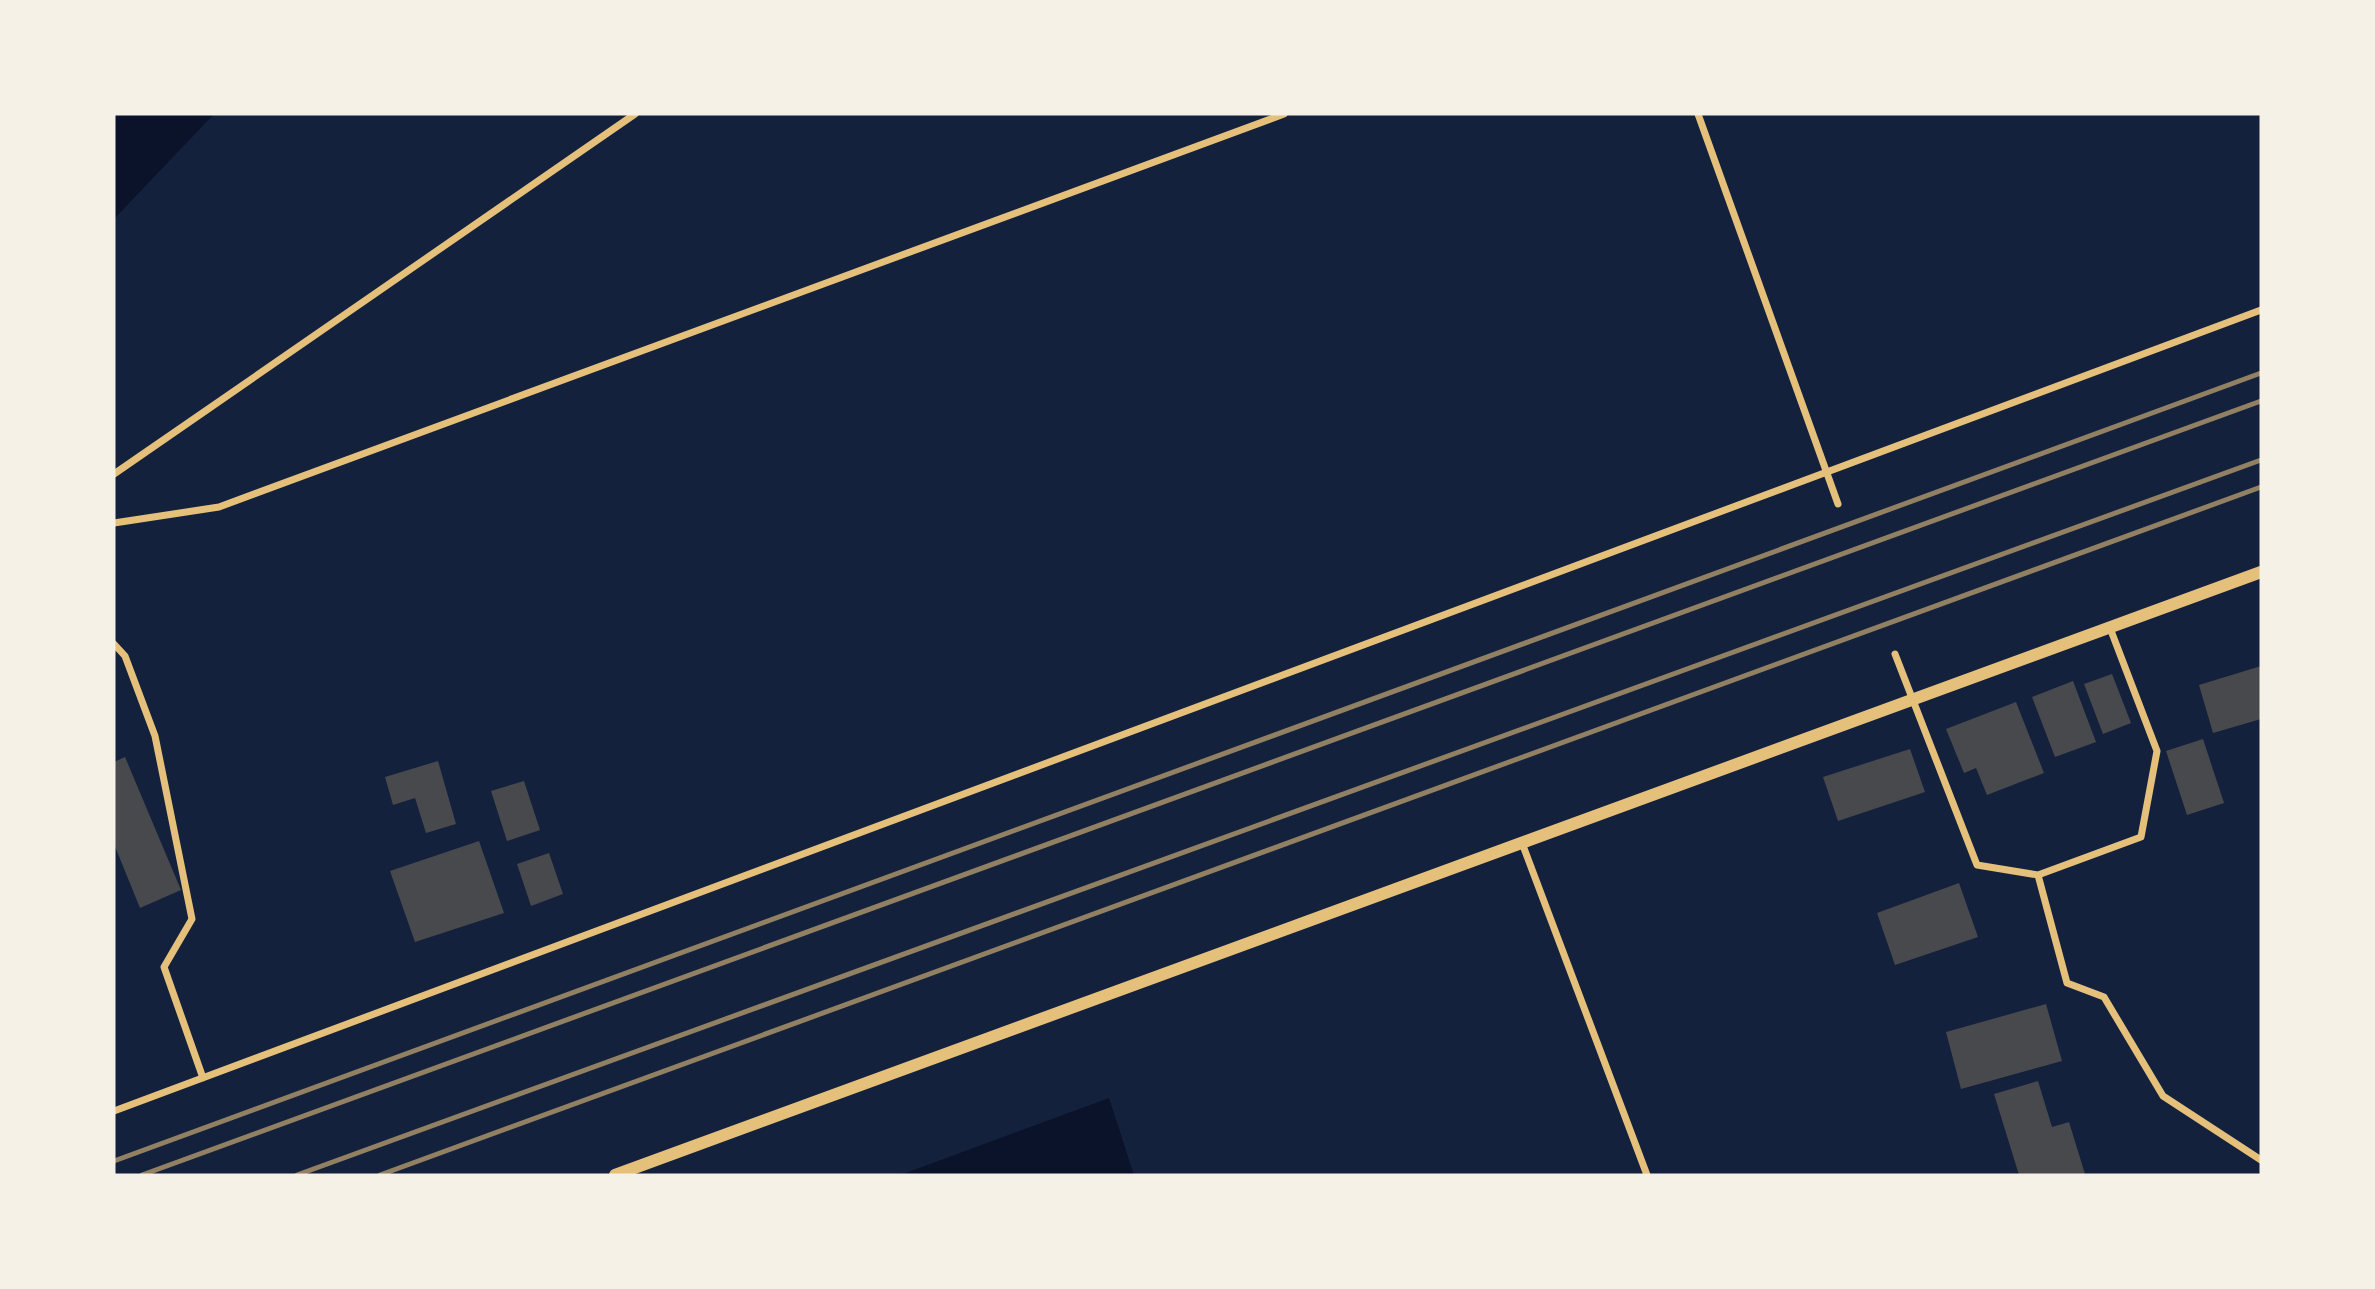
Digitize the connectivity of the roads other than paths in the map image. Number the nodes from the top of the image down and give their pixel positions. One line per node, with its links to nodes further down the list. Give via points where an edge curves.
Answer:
1 (635, 114): 6 (street)
2 (1284, 114): 8 (street, via 219,507)
3 (1698, 114): 5 (street)
4 (2261, 310): 5 (street)
5 (1826, 472): 7 (street); 16 (street)
6 (114, 474)
7 (1838, 505)
8 (114, 523)
9 (2261, 572): 10 (street)
10 (2110, 628): 13 (street); 15 (street, via 2157,751 2141,837)
11 (114, 644): 16 (street, via 125,656 155,736 192,919 164,967)
12 (1895, 653): 13 (street)
13 (1913, 699): 14 (street); 15 (street, via 1977,865)
14 (1522, 843): 19 (street); 20 (street)
15 (2038, 875): 18 (street, via 2067,983 2104,997 2163,1096)
16 (203, 1077): 17 (street)
17 (114, 1111)
18 (2261, 1160)
19 (615, 1175)
20 (1647, 1175)

